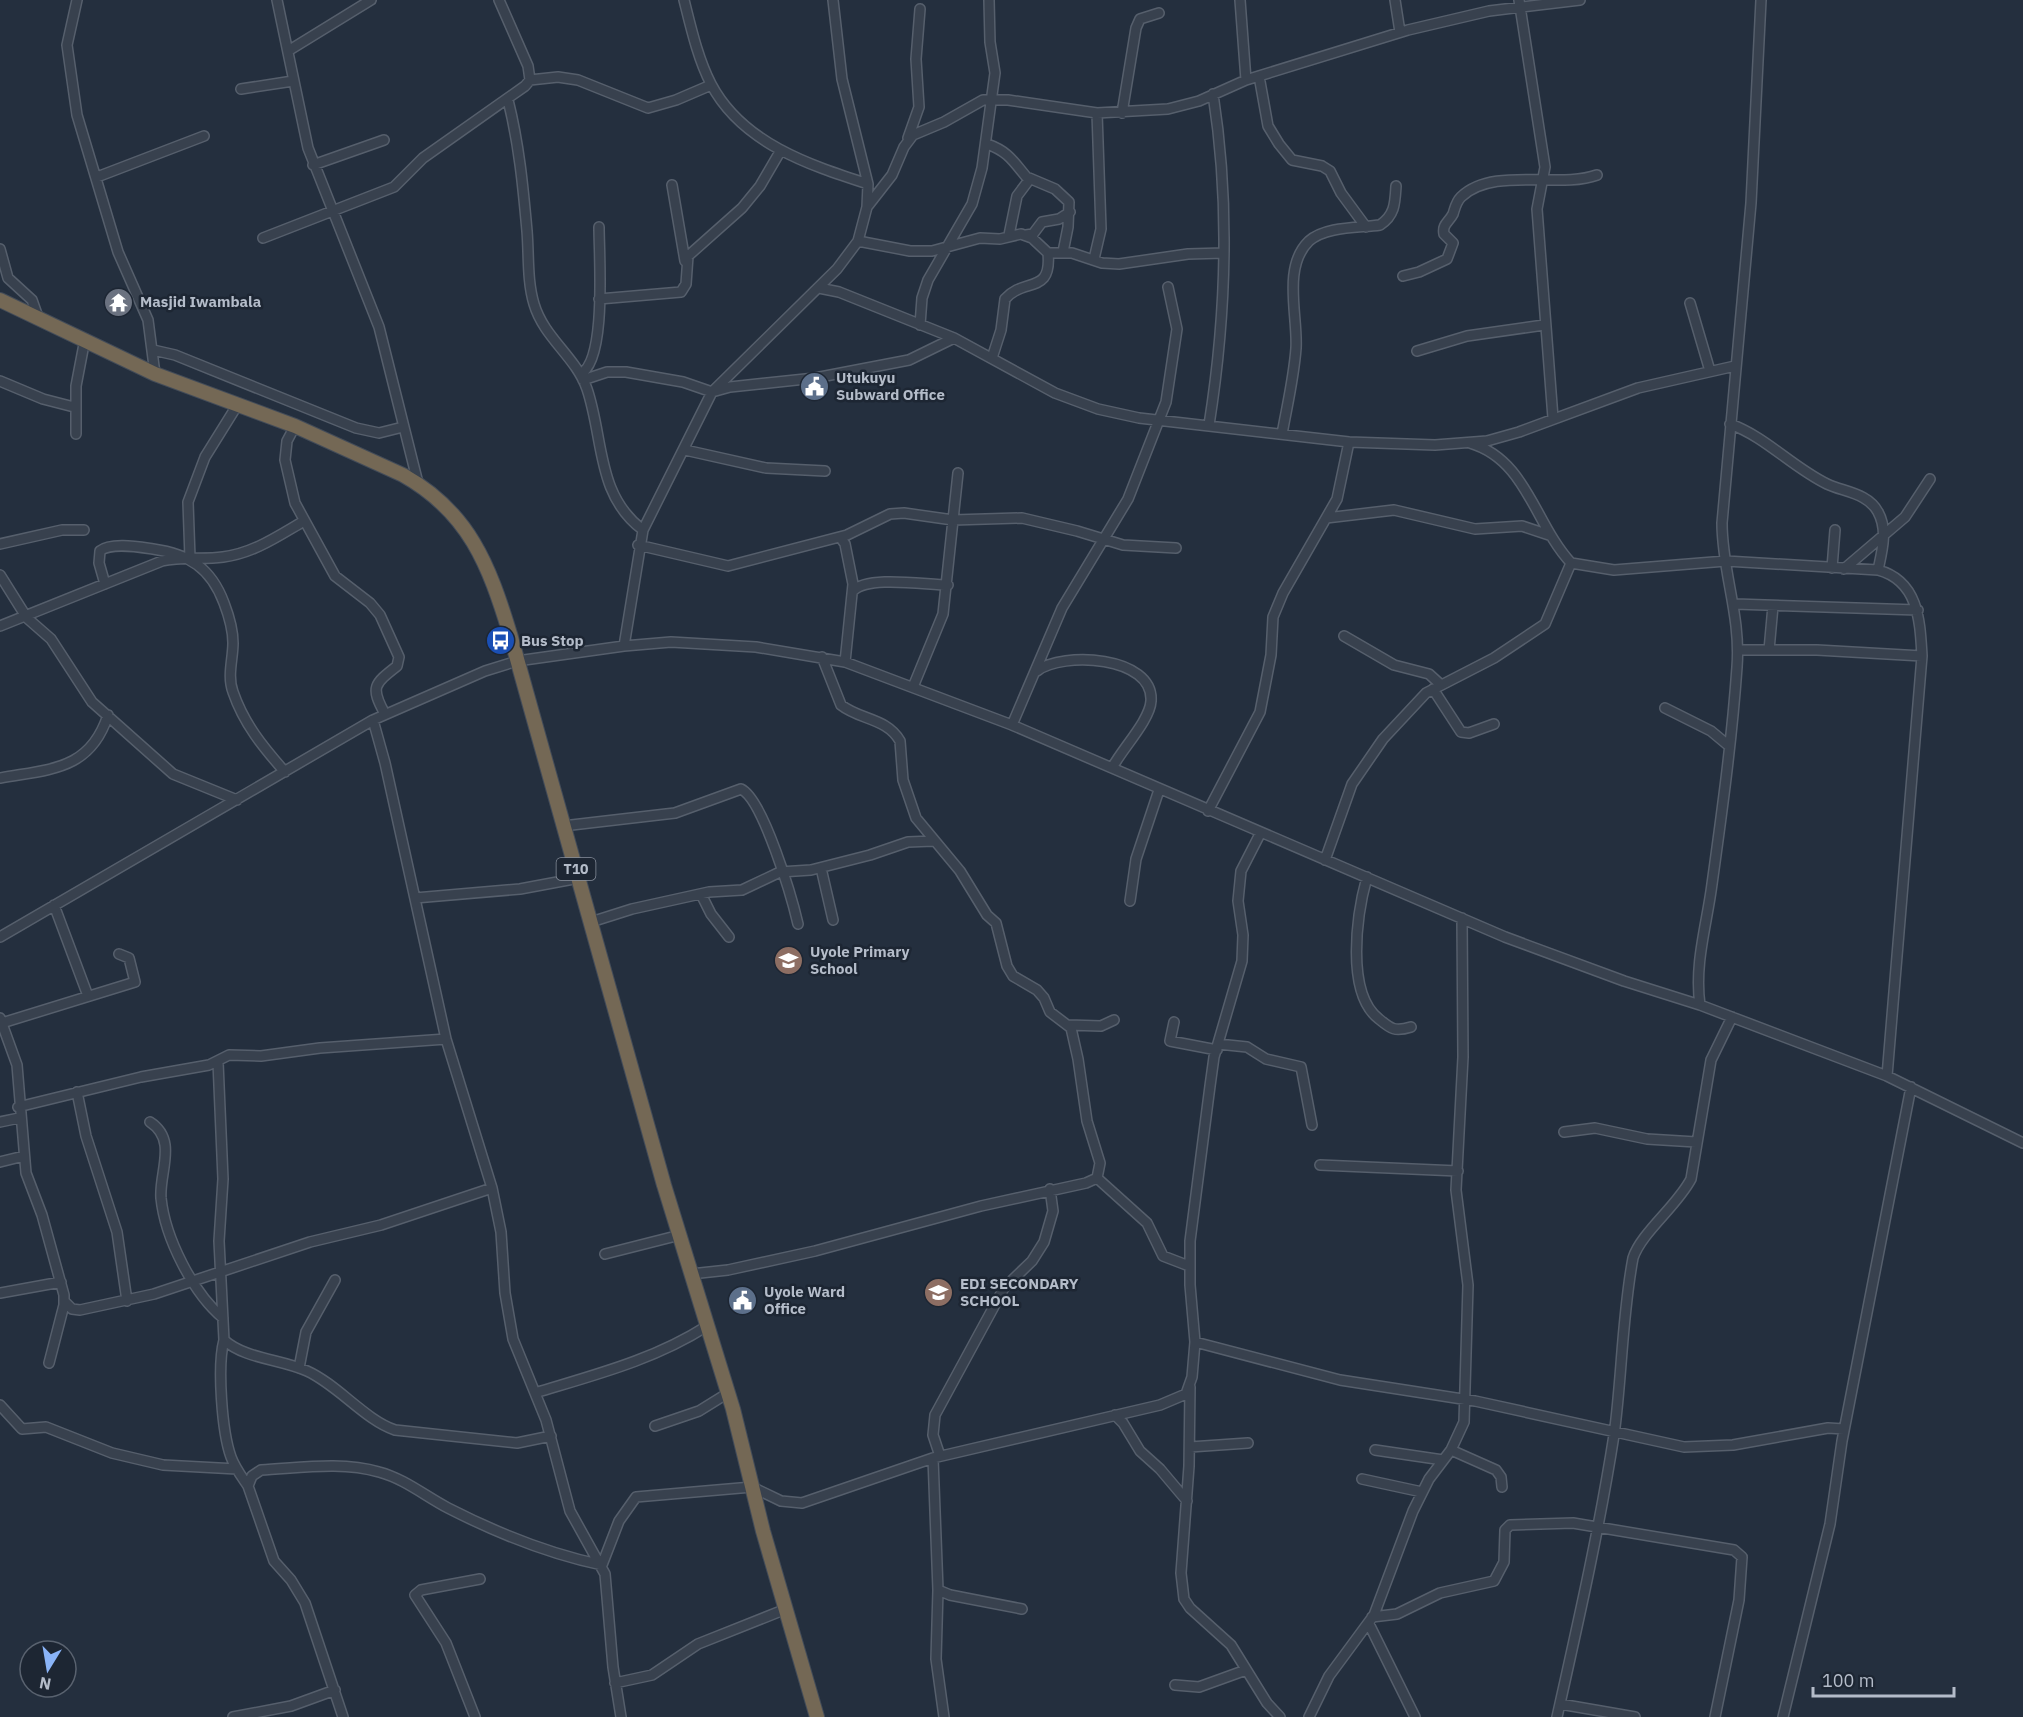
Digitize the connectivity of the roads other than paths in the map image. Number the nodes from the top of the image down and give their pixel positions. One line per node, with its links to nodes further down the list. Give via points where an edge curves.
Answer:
1 (77, 0): 35 (street, via 67,36 68,68 77,115)
2 (277, 0): 16 (street)
3 (371, 0): 16 (street)
4 (499, 0): 18 (street, via 528,66)
5 (684, 0): 21 (street)
6 (833, 0): 38 (street, via 842,79)
7 (989, 0): 24 (street, via 995,73)
8 (1240, 0): 19 (street)
9 (1395, 0): 15 (street)
10 (1580, 0): 12 (street)
11 (1761, 0): 71 (street, via 1750,203)
12 (1519, 4): 15 (street); 37 (street, via 1541,130)
13 (920, 9): 30 (street, via 916,59 919,107)
14 (1159, 13): 27 (street, via 1140,19 1136,28)
15 (1400, 32): 17 (street)
16 (288, 51): 20 (street)
17 (1259, 76): 19 (street); 45 (street, via 1268,126 1279,144 1292,159 1330,171)
18 (530, 80): 21 (street, via 578,80 648,108); 25 (street)
19 (1246, 80): 23 (street)
20 (293, 81): 22 (street); 33 (street)
21 (711, 85): 32 (street, via 740,121)
22 (241, 89)
23 (1213, 94): 27 (street, via 1168,109); 54 (street)
24 (992, 99): 26 (street); 30 (street, via 978,102); 31 (street)
25 (508, 100): 42 (street, via 418,162 394,187); 74 (street, via 522,166 531,295 545,329)
26 (1097, 113): 27 (street); 55 (street, via 1101,230)
27 (1122, 113)
28 (204, 136): 35 (street)
29 (384, 140): 33 (street)
30 (908, 141): 41 (street, via 892,175)
31 (987, 144): 36 (street, via 1007,152); 51 (street, via 972,204)
32 (781, 150): 38 (street); 56 (street, via 749,200 696,246)
33 (313, 165): 42 (street)
34 (1597, 175): 37 (street, via 1574,180)
35 (97, 177): 68 (street, via 118,252 144,307)
36 (1029, 178): 43 (street, via 1066,197); 46 (street, via 1028,185 1017,196)
37 (1544, 178): 57 (street, via 1499,182 1468,192 1443,228 1453,243 1447,259); 65 (street, via 1537,210)
38 (868, 184): 41 (street)
39 (672, 185): 56 (street)
40 (1395, 186): 45 (street, via 1393,213 1380,225)
41 (867, 207): 49 (street)
42 (331, 211): 48 (street); 84 (street, via 379,327)
43 (1070, 212): 47 (street, via 1042,222 1033,234); 52 (street)
44 (599, 227): 60 (street)
45 (1366, 227): 86 (street, via 1315,238 1298,261 1293,291 1296,349)
46 (1009, 235): 47 (street); 51 (street, via 972,240)
47 (1026, 235): 53 (street)
48 (262, 238)
49 (858, 241): 51 (street, via 918,252); 59 (street)
50 (0, 249): 63 (street, via 8,278 32,300)
51 (943, 250): 64 (street, via 925,289)
52 (1063, 252): 53 (street); 55 (street)
53 (1048, 253): 70 (street, via 1043,280 1005,299)
54 (1224, 253): 55 (street, via 1130,264); 82 (street)
55 (1094, 259)
56 (685, 261): 60 (street, via 686,284 681,292)
57 (1403, 276)
58 (1168, 287): 80 (street, via 1176,341 1166,402)
59 (819, 288): 64 (street, via 839,292); 76 (street)
60 (599, 299): 74 (street, via 593,360)
61 (0, 300): 63 (highway, T10)
62 (1690, 303): 72 (street)
63 (38, 317): 67 (highway, T10)
64 (920, 325): 66 (street)
65 (1544, 325): 69 (street, via 1467,336); 79 (street)
66 (954, 338): 70 (street); 76 (street, via 909,360)
67 (85, 339): 73 (highway, T10); 78 (street)
68 (153, 351): 73 (street); 84 (street, via 175,355 356,428 379,433)
69 (1417, 351)
70 (992, 358): 80 (street, via 1079,402)
71 (1735, 366): 72 (street); 81 (street)
72 (1710, 370): 79 (street, via 1638,388)
73 (155, 374): 77 (highway, T10)
74 (582, 377): 76 (street, via 626,372 683,382); 98 (street, via 614,496 626,517)
75 (0, 381): 78 (street)
76 (712, 392): 89 (street)
77 (238, 404): 83 (highway, T10); 107 (street, via 208,451 189,498)
78 (74, 407): 85 (street)
79 (1552, 418): 88 (street, via 1519,432)
80 (1157, 421): 82 (street); 103 (street, via 1128,499)
81 (1730, 424): 100 (street, via 1750,431 1781,456 1828,484 1869,501 1879,513); 108 (street, via 1722,523)
82 (1209, 425): 86 (street)
83 (295, 426): 93 (highway, T10); 96 (street, via 287,441 285,460 290,490)
84 (404, 427): 93 (street)
85 (76, 434)
86 (1282, 434): 87 (street)
87 (1349, 442): 88 (street); 94 (street, via 1339,490)
88 (1470, 442): 101 (street, via 1492,452 1518,477)
89 (685, 450): 90 (street, via 766,468); 98 (street)
90 (825, 471)
91 (958, 472): 95 (street)
92 (1930, 479): 100 (street, via 1905,518)
93 (418, 483): 128 (highway, T10, via 448,508 476,543 501,603)
94 (1326, 518): 101 (street, via 1394,510 1475,529 1521,526); 145 (street, via 1277,605 1260,712)
95 (953, 520): 102 (street, via 890,514); 103 (street, via 1022,518); 115 (street)
96 (304, 521): 107 (street, via 256,549 225,557); 134 (street, via 335,576 375,608 392,638 399,662 375,687)
97 (84, 530): 104 (street, via 62,530)
98 (643, 530): 105 (street)
99 (1835, 530): 110 (street)
100 (1883, 534): 111 (street); 112 (street)
101 (1549, 535): 109 (street)
102 (840, 537): 105 (street, via 728,566); 116 (street, via 845,544)
103 (1105, 539): 106 (street, via 1132,547); 130 (street, via 1069,595)
104 (0, 544)
105 (638, 545): 123 (street)
106 (1176, 548)
107 (190, 558): 114 (street, via 162,561); 114 (street, via 141,547 102,548 99,563); 141 (street, via 213,579 229,616 233,645 230,680 243,717)
108 (1726, 561): 109 (street, via 1624,570); 110 (street); 117 (street)
109 (1571, 563): 131 (street, via 1545,624 1494,658)
110 (1832, 568): 111 (street)
111 (1844, 569): 112 (street)
112 (1878, 570): 119 (street, via 1900,581)
113 (0, 575): 120 (street)
114 (105, 584): 120 (street)
115 (948, 585): 116 (street, via 874,583); 132 (street, via 940,625)
116 (853, 591): 129 (street)
117 (1735, 604): 118 (street); 124 (street)
118 (1773, 606): 119 (street); 125 (street)
119 (1918, 610): 126 (street)
120 (27, 618): 121 (street); 135 (street, via 51,639 88,697)
121 (0, 626)
122 (1344, 636): 131 (street, via 1394,665 1429,674)
123 (624, 646): 127 (street, via 709,644); 128 (street)
124 (1738, 650): 125 (street); 139 (street)
125 (1769, 650): 126 (street)
126 (1922, 656): 176 (street)
127 (822, 657): 129 (street); 148 (street, via 841,705 896,734 906,794 920,825)
128 (517, 662): 134 (street, via 465,679); 146 (highway, T10)
129 (845, 662): 132 (street)
130 (1035, 672): 138 (street); 140 (street, via 1055,661 1104,662 1127,667 1144,679 1151,693 1149,711)
131 (1437, 686): 137 (street, via 1461,732); 149 (street, via 1403,715 1362,766)
132 (913, 687): 138 (street)
133 (1665, 708): 139 (street, via 1711,731)
134 (385, 714): 136 (street)
135 (108, 716): 142 (street, via 99,739 72,763); 144 (street, via 173,774)
136 (373, 720): 141 (street); 155 (street)
137 (1494, 724)
138 (1012, 725): 140 (street)
139 (1729, 746): 166 (street, via 1698,978)
140 (1112, 768): 143 (street)
141 (285, 772): 144 (street)
142 (0, 778)
143 (1159, 790): 145 (street); 156 (street, via 1136,859)
144 (237, 800): 157 (street)
145 (1208, 811): 147 (street)
146 (563, 826): 151 (street, via 675,813 741,789 757,808); 153 (highway, T10)
147 (1261, 832): 149 (street); 174 (street, via 1240,871 1242,962)
148 (935, 842): 150 (street, via 908,842); 171 (street, via 996,923 1013,976 1037,990 1050,1012)
149 (1325, 860): 152 (street)
150 (821, 868): 151 (street); 159 (street)
151 (784, 872): 154 (street, via 742,890); 161 (street)
152 (1366, 877): 158 (street); 172 (street, via 1357,939 1365,1001 1372,1014 1388,1028)
153 (579, 878): 155 (street, via 520,889); 160 (highway, T10)
154 (701, 894): 160 (street); 163 (street)
155 (415, 898): 173 (street)
156 (1130, 901)
157 (54, 905): 162 (street); 165 (street)
158 (1462, 918): 166 (street, via 1624,981); 190 (street, via 1463,1057)
159 (833, 920)
160 (591, 922): 194 (highway, T10)
161 (798, 924)
162 (0, 937)
163 (729, 937)
164 (119, 954): 165 (street, via 129,958 135,982)
165 (88, 996): 168 (street)
166 (1700, 1005): 167 (street)
167 (1732, 1017): 176 (street); 185 (street, via 1711,1060)
168 (1, 1020): 179 (street, via 16,1065)
169 (1114, 1020): 171 (street, via 1101,1026)
170 (1174, 1022): 174 (street, via 1170,1041)
171 (1068, 1024): 191 (street, via 1087,1121 1100,1163)
172 (1411, 1027)
173 (446, 1039): 175 (street, via 261,1056 229,1055); 192 (street)
174 (1217, 1047): 183 (street, via 1246,1047 1262,1057 1301,1067); 196 (street)
175 (218, 1062): 178 (street); 197 (street)
176 (1887, 1076): 177 (street)
177 (1911, 1087): 186 (street); 218 (street)
178 (77, 1092): 179 (street); 204 (street, via 86,1136 117,1232)
179 (18, 1107): 180 (street)
180 (19, 1118): 181 (street); 187 (street)
181 (0, 1122)
182 (150, 1122): 201 (street, via 158,1127 164,1141 161,1198 168,1228)
183 (1312, 1125)
184 (1564, 1132): 185 (street, via 1595,1128 1647,1139)
185 (1696, 1142): 219 (street, via 1685,1191 1633,1258)
186 (2023, 1143)
187 (24, 1156): 188 (street); 200 (street)
188 (0, 1162)
189 (1320, 1165): 190 (street)
190 (1458, 1171): 214 (street, via 1457,1209 1468,1285)
191 (1097, 1178): 193 (street); 196 (street, via 1147,1223 1163,1256)
192 (492, 1188): 197 (street); 213 (street, via 501,1232 509,1324)
193 (1050, 1189): 198 (street, via 815,1251); 225 (street, via 1053,1211 1044,1242 1032,1261 1004,1288 935,1415)
194 (680, 1235): 195 (street); 198 (highway, T10)
195 (605, 1254)
196 (1189, 1266): 208 (street)
197 (222, 1272): 201 (street); 205 (street)
198 (692, 1275): 206 (highway, T10)
199 (335, 1280): 210 (street, via 306,1332)
200 (61, 1282): 202 (street); 203 (street)
201 (193, 1282): 204 (street); 205 (street)
202 (0, 1293)
203 (64, 1301): 204 (street, via 72,1309 80,1310); 209 (street)
204 (127, 1301)
205 (223, 1318): 207 (street)
206 (707, 1326): 212 (highway, T10); 213 (street, via 638,1361)
207 (224, 1340): 210 (street); 227 (street, via 221,1370 226,1428)
208 (1195, 1342): 211 (street); 214 (street, via 1340,1380)
209 (49, 1364)
210 (299, 1368): 220 (street, via 331,1384 380,1423 395,1430 517,1443)
211 (1190, 1387): 216 (street, via 1178,1399); 222 (street)
212 (728, 1392): 217 (street, via 699,1411); 230 (highway, T10)
213 (535, 1393): 220 (street)
214 (1467, 1400): 219 (street); 224 (street, via 1464,1422)
215 (0, 1405): 227 (street, via 22,1429 46,1427 105,1451 163,1465)
216 (1115, 1415): 225 (street); 233 (street, via 1136,1446)
217 (655, 1426)
218 (1844, 1429): 219 (street, via 1828,1428 1698,1448); 258 (street, via 1826,1539)
219 (1614, 1433): 234 (street)
220 (551, 1436): 235 (street, via 574,1520)
221 (1248, 1443): 222 (street)
222 (1190, 1447): 233 (street)
223 (1375, 1450): 226 (street)
224 (1451, 1450): 226 (street); 231 (street, via 1496,1470)
225 (937, 1457): 230 (street, via 802,1503 781,1501); 237 (street)
226 (1443, 1460): 232 (street)
227 (237, 1468): 229 (street)
228 (1362, 1479): 232 (street)
229 (248, 1486): 235 (street, via 252,1476 261,1470 372,1470 405,1482 507,1535); 244 (street, via 274,1561 305,1603)
230 (752, 1487): 235 (street, via 634,1498 619,1521); 239 (highway, T10)
231 (1502, 1487)
232 (1422, 1492): 240 (street)
233 (1187, 1501): 241 (street, via 1180,1573 1184,1599 1230,1645)
234 (1598, 1528): 240 (street, via 1572,1523 1510,1525 1505,1530 1504,1562 1494,1581 1449,1590 1397,1614); 245 (street); 257 (street, via 1739,1553 1743,1563 1739,1600)
235 (602, 1565): 242 (street)
236 (480, 1580): 248 (street, via 421,1590 415,1595 446,1643)
237 (938, 1590): 238 (street); 251 (street, via 936,1659)
238 (1022, 1608)
239 (786, 1609): 242 (street, via 698,1644 652,1676); 250 (highway, T10)
240 (1370, 1620): 253 (street, via 1329,1676); 254 (street)
241 (1246, 1670): 243 (street, via 1199,1687); 252 (street)
242 (615, 1683): 249 (street)
243 (1175, 1685)
244 (335, 1690): 246 (street, via 291,1706); 247 (street)
245 (1560, 1704): 255 (street); 256 (street)
246 (233, 1717)
247 (343, 1717)
248 (475, 1717)
249 (621, 1717)
250 (817, 1717)
251 (942, 1717)
252 (1280, 1717)
253 (1309, 1717)
254 (1415, 1717)
255 (1557, 1717)
256 (1635, 1717)
257 (1715, 1717)
258 (1784, 1717)

